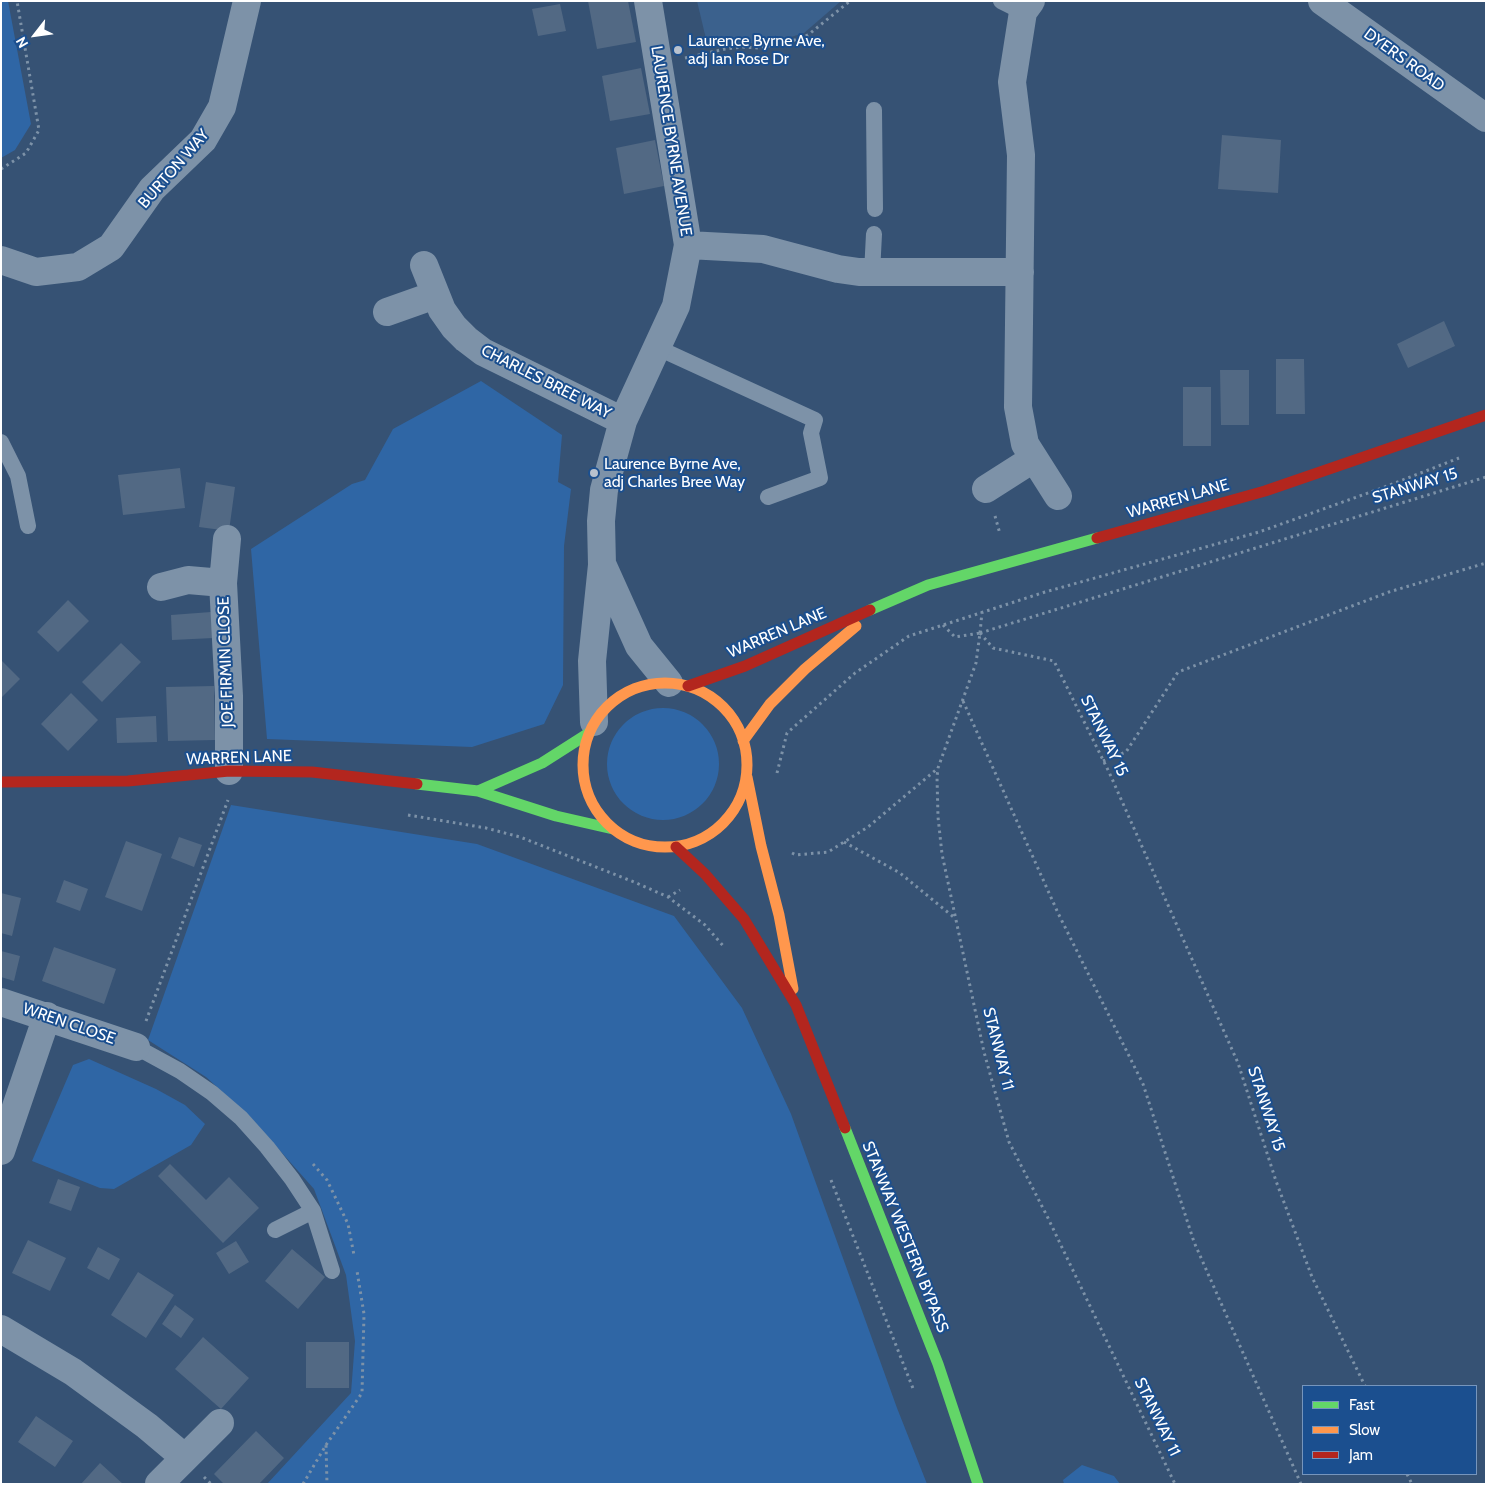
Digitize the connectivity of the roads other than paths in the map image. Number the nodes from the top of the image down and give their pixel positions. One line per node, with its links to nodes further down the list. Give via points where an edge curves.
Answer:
1 (247, 1): 10 (street, BURTON WAY, via 222,107 203,140 152,189 111,247 78,267 36,272)
2 (648, 1): 9 (street, LAURENCE BYRNE AVENUE)
3 (1322, 1): 6 (street, DYERS ROAD)
4 (1018, 5): 13 (street, via 1012,82 1021,155)
5 (874, 110): 7 (lane)
6 (1486, 118)
7 (875, 209)
8 (874, 234): 12 (lane)
9 (688, 245): 12 (street, via 763,249 838,269); 16 (street, LAURENCE BYRNE AVENUE, via 676,306)
10 (1, 260)
11 (424, 264): 14 (street, CHARLES BREE WAY)
12 (872, 272): 13 (street)
13 (1020, 272): 20 (street, via 1018,407 1025,444)
14 (435, 294): 15 (street); 18 (street, CHARLES BREE WAY, via 454,327 483,352)
15 (387, 312)
16 (658, 348): 18 (street, LAURENCE BYRNE AVENUE); 23 (lane, via 815,420 811,433 820,478)
17 (1486, 414): 29 (street, WARREN LANE, via 1265,491 928,585)
18 (623, 421): 26 (street, LAURENCE BYRNE AVENUE, via 604,490)
19 (1, 442): 24 (lane, via 18,476)
20 (1033, 459): 21 (street); 22 (street)
21 (986, 490)
22 (1058, 496)
23 (768, 497)
24 (28, 526)
25 (227, 539): 27 (street, JOE FIRMIN CLOSE)
26 (602, 565): 30 (street, LAURENCE BYRNE AVENUE, via 639,646); 31 (street, LAURENCE BYRNE AVENUE, via 592,661)
27 (223, 583): 28 (street, JOE FIRMIN CLOSE, via 188,580); 33 (street, JOE FIRMIN CLOSE)
28 (162, 587)
29 (878, 607): 30 (street, WARREN LANE, via 745,666); 32 (street, WARREN LANE, via 805,669 770,704)
30 (678, 684): 31 (street, WARREN LANE, via 634,688 605,708); 32 (street, WARREN LANE, via 706,694 722,706 735,722)
31 (592, 727): 36 (street, WARREN LANE, via 542,763); 37 (street, WARREN LANE, via 583,767 588,794)
32 (743, 741): 34 (street, WARREN LANE)
33 (229, 771): 35 (street, WARREN LANE, via 128,781); 36 (street, WARREN LANE, via 312,772)
34 (746, 775): 38 (street, WARREN LANE, via 739,801 723,823 702,839); 40 (street, STANWAY WESTERN BYPASS, via 779,915)
35 (1, 782)
36 (478, 791): 37 (street, WARREN LANE, via 556,816)
37 (612, 829): 38 (street, WARREN LANE, via 632,840)
38 (676, 847): 40 (street, STANWAY WESTERN BYPASS, via 705,874 744,919)
39 (1, 1002): 41 (street, WREN CLOSE)
40 (796, 1005): 51 (street, STANWAY WESTERN BYPASS, via 938,1364)
41 (47, 1016): 42 (street, WREN CLOSE); 43 (street)
42 (136, 1047): 44 (lane, via 180,1071 241,1118 292,1179)
43 (1, 1151)
44 (313, 1211): 45 (lane); 46 (lane)
45 (275, 1230)
46 (332, 1271)
47 (1, 1329): 49 (street, via 73,1372 147,1426)
48 (220, 1423): 49 (street)
49 (184, 1458): 50 (street)
50 (159, 1484)
51 (978, 1484)

